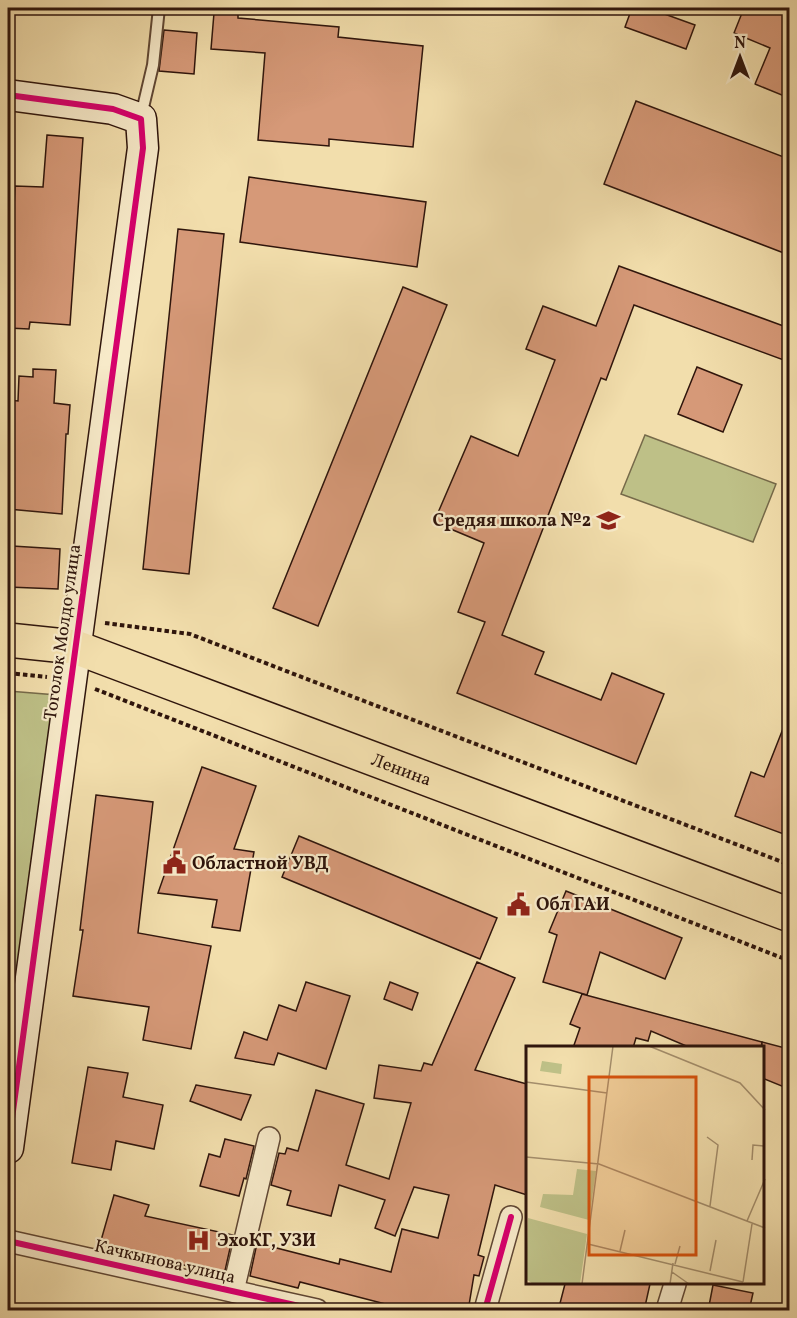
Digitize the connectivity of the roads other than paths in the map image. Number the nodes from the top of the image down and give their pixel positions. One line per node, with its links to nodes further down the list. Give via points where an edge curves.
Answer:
1 (159, 8): 3 (lane, via 153,65)
2 (8, 95): 3 (street, via 113,109)
3 (141, 119): 4 (street, Тоголок Молдо улица, via 143,148)
4 (76, 633): 5 (main road, Ленина); 6 (main road, Ленина); 8 (street, Тоголок Молдо улица)
5 (8, 640)
6 (789, 915)
7 (269, 1138): 12 (street)
8 (8, 1148)
9 (511, 1217): 14 (street)
10 (8, 1241): 12 (street, Качкынова улица)
11 (675, 1285): 15 (street)
12 (233, 1291): 13 (street, Качкынова улица)
13 (317, 1311)
14 (485, 1311)
15 (667, 1311)

